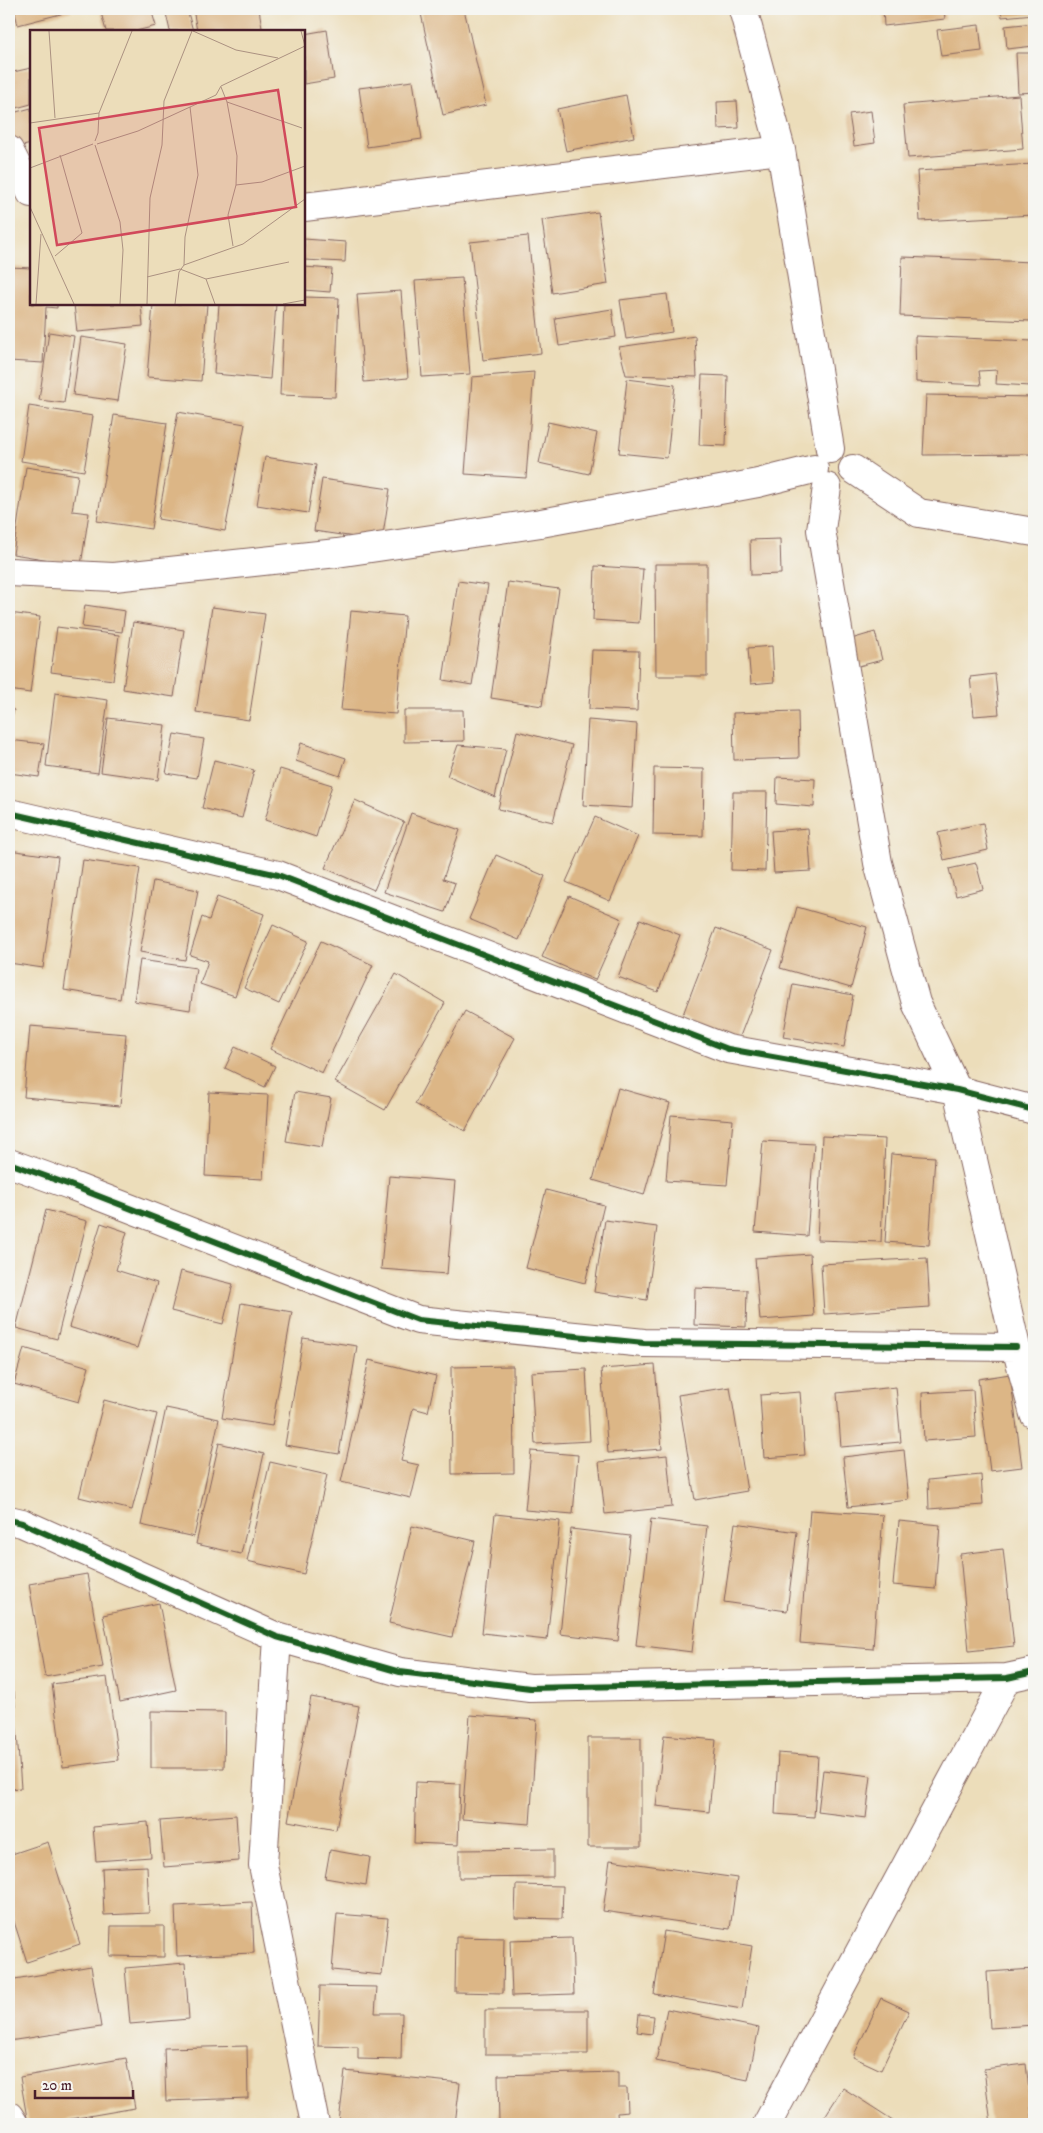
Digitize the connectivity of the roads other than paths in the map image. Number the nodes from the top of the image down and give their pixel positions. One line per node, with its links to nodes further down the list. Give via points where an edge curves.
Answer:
1 (744, 9): 3 (street)
2 (9, 150): 4 (street)
3 (781, 150): 5 (street); 6 (street)
4 (30, 191)
5 (305, 207)
6 (824, 468): 7 (street, via 836,448 850,458 853,470 920,513); 8 (street, via 551,522 337,553 114,577); 10 (street, via 821,530 878,863 916,1003)
7 (1034, 532)
8 (9, 572)
9 (9, 813): 10 (street, via 278,875 728,1049)
10 (957, 1090): 11 (street); 13 (street)
11 (1034, 1110)
12 (9, 1163): 13 (street, via 418,1320 644,1343)
13 (1016, 1347): 14 (street)
14 (1034, 1414)
15 (9, 1520): 16 (street)
16 (276, 1637): 18 (street, via 400,1672 530,1688); 21 (street, via 263,1865)
17 (1034, 1672): 18 (street)
18 (1007, 1678): 22 (street)
19 (9, 2116): 20 (street)
20 (14, 2124)
21 (315, 2124)
22 (767, 2124)

